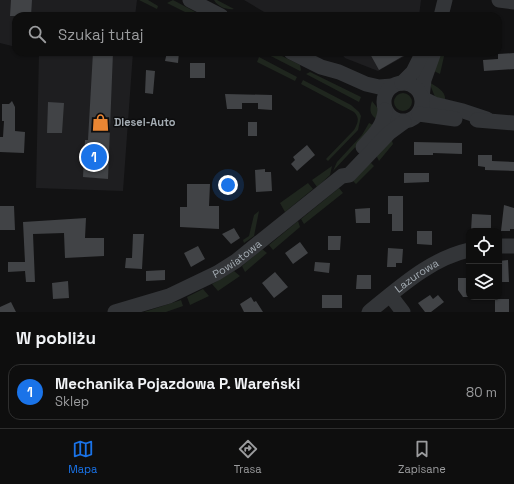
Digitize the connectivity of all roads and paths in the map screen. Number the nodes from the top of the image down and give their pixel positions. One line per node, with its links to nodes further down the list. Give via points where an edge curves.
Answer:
1 (190, 0): 5 (street)
2 (445, 0): 6 (street)
3 (499, 0): 4 (street)
4 (514, 2)
5 (213, 12)
6 (442, 12)
7 (299, 56): 10 (street)
8 (421, 56): 11 (street, via 413,72)
9 (433, 56): 12 (street, via 424,80)
10 (321, 67): 11 (street, via 372,86); 13 (street, via 334,80 378,100)
11 (397, 85): 12 (street, via 412,85); 13 (street, via 385,94)
12 (422, 98): 14 (street); 15 (street, via 434,104)
13 (384, 108): 16 (street, via 393,119); 18 (street, Powiatowa, via 384,119 380,126 343,168)
14 (418, 114): 15 (street, via 462,120); 16 (street)
15 (487, 119): 17 (street)
16 (404, 122): 18 (street, Powiatowa, via 389,133 349,175)
17 (514, 123)
18 (342, 176): 23 (street, Powiatowa, via 236,261 217,273 164,298)
19 (502, 246): 20 (street)
20 (514, 246)
21 (466, 251): 22 (street, Lazurowa, via 430,266)
22 (390, 296): 24 (street, Lazurowa); 25 (street)
23 (116, 312)
24 (370, 312)
25 (403, 312)

